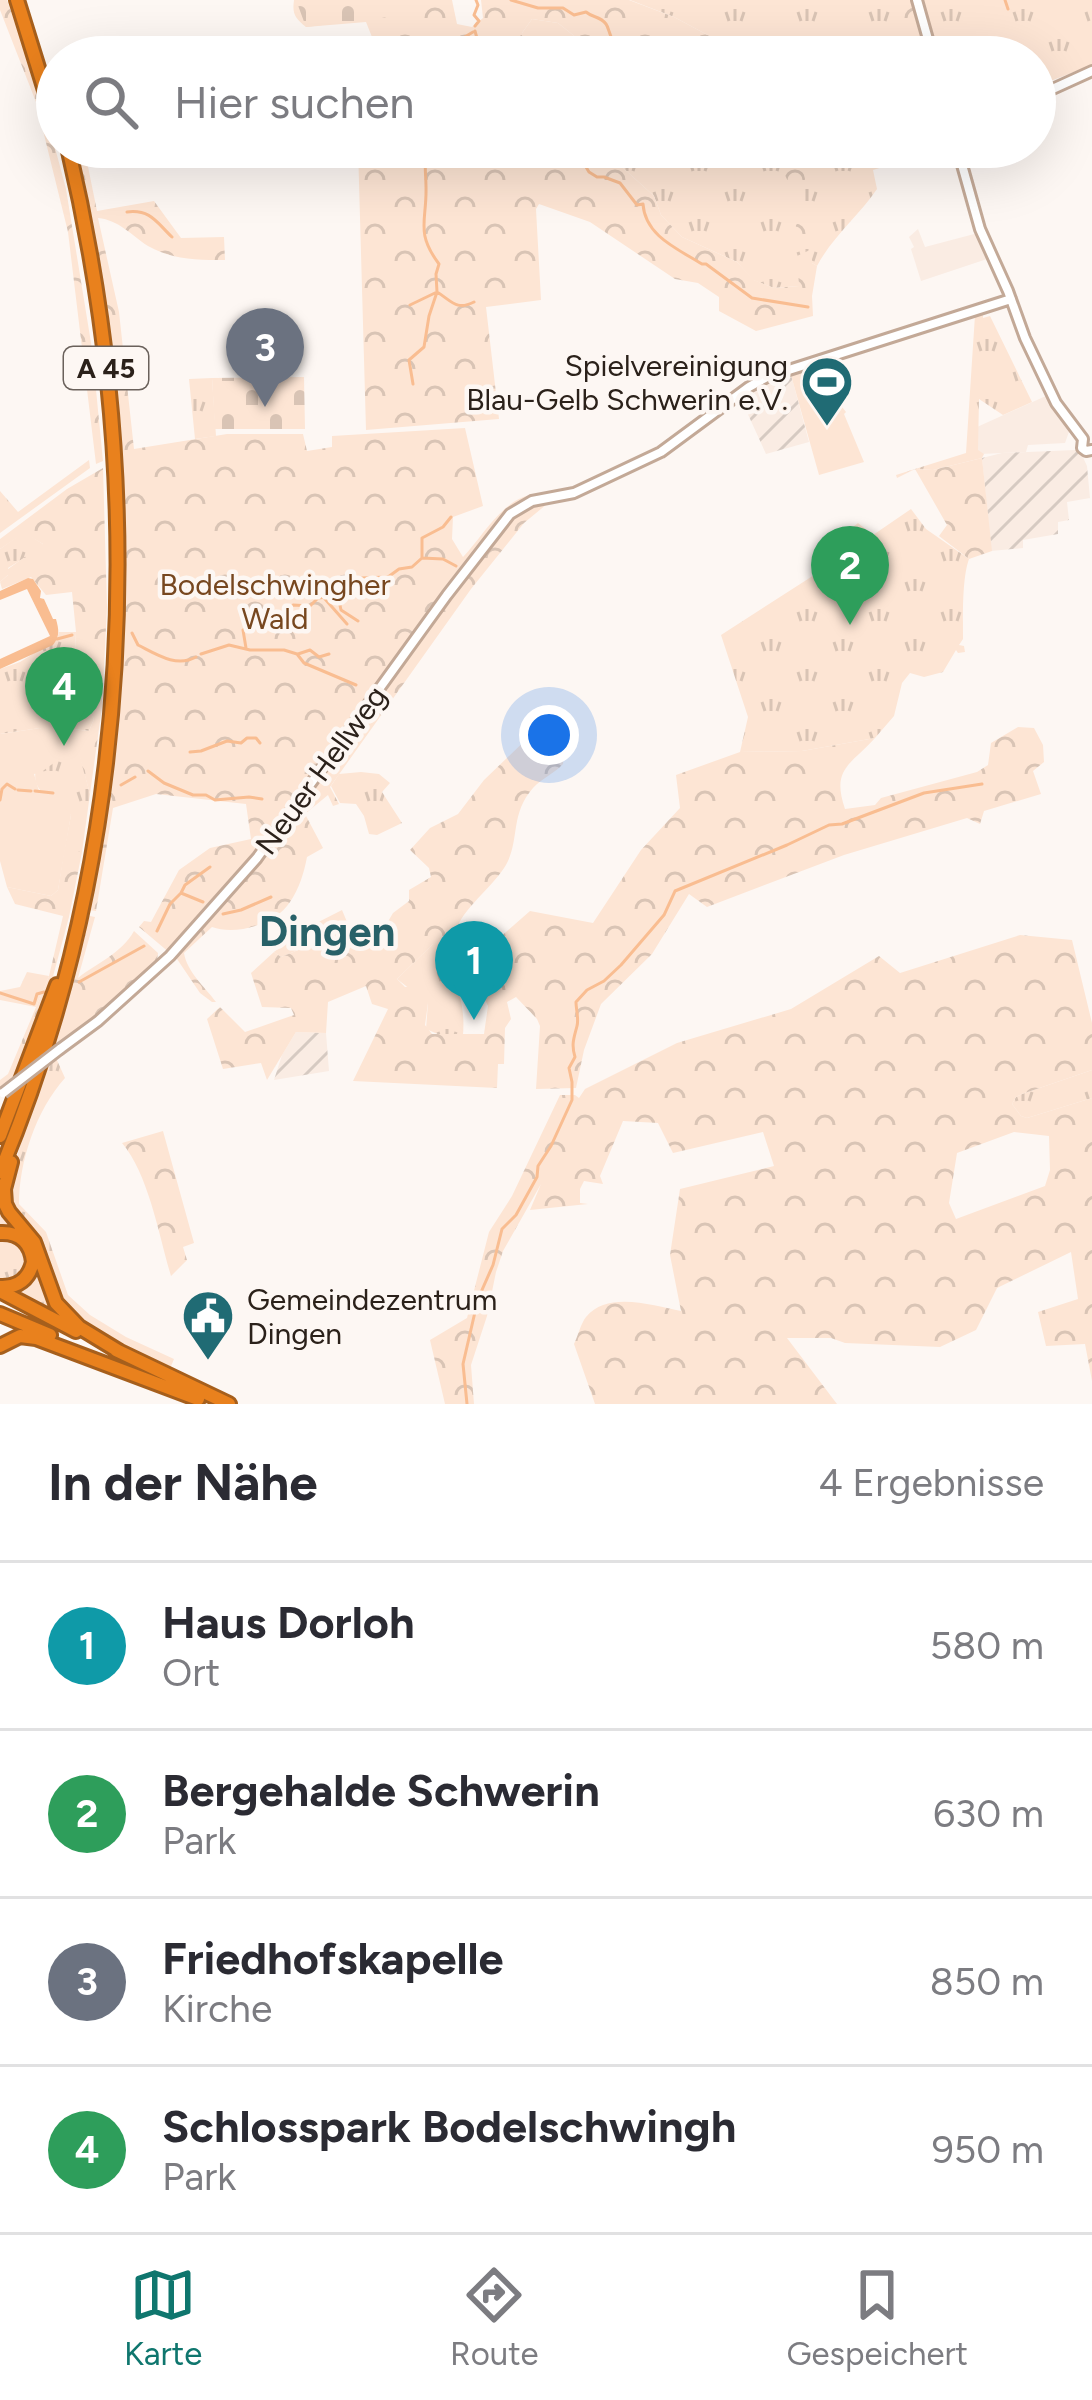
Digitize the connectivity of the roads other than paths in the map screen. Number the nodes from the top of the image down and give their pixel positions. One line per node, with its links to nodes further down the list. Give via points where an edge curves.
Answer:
1 (20, 0): 4 (highway); 5 (highway)
2 (917, 0): 3 (main road)
3 (927, 36)
4 (36, 45)
5 (36, 56)
6 (1092, 71): 7 (main road)
7 (1056, 87)
8 (70, 168): 13 (highway, A 45, via 105,356)
9 (963, 168): 10 (main road)
10 (1011, 299): 11 (main road, via 1056,403); 16 (main road, Neuer Hellweg, bridge, via 767,376 661,452 508,516 268,844 170,956)
11 (1088, 439): 12 (main road, via 1082,448)
12 (1092, 450)
13 (115, 597): 14 (highway, A 45, via 99,779); 15 (highway, A 45, via 113,715 97,837)
14 (57, 985): 16 (highway); 19 (highway, A 45)
15 (39, 1069): 19 (highway); 20 (highway, A 45)
16 (7, 1093): 17 (highway); 18 (highway)
17 (0, 1123)
18 (0, 1136)
19 (7, 1153): 21 (highway); 26 (highway, via 5,1204 34,1242 51,1294 71,1320)
20 (0, 1172)
21 (0, 1188)
22 (0, 1233): 23 (highway, via 25,1241 33,1262 23,1281)
23 (0, 1289): 26 (highway)
24 (0, 1314): 27 (highway)
25 (0, 1346): 27 (highway, via 36,1337)
26 (121, 1352): 29 (highway)
27 (149, 1381): 28 (highway)
28 (211, 1404)
29 (229, 1404)

